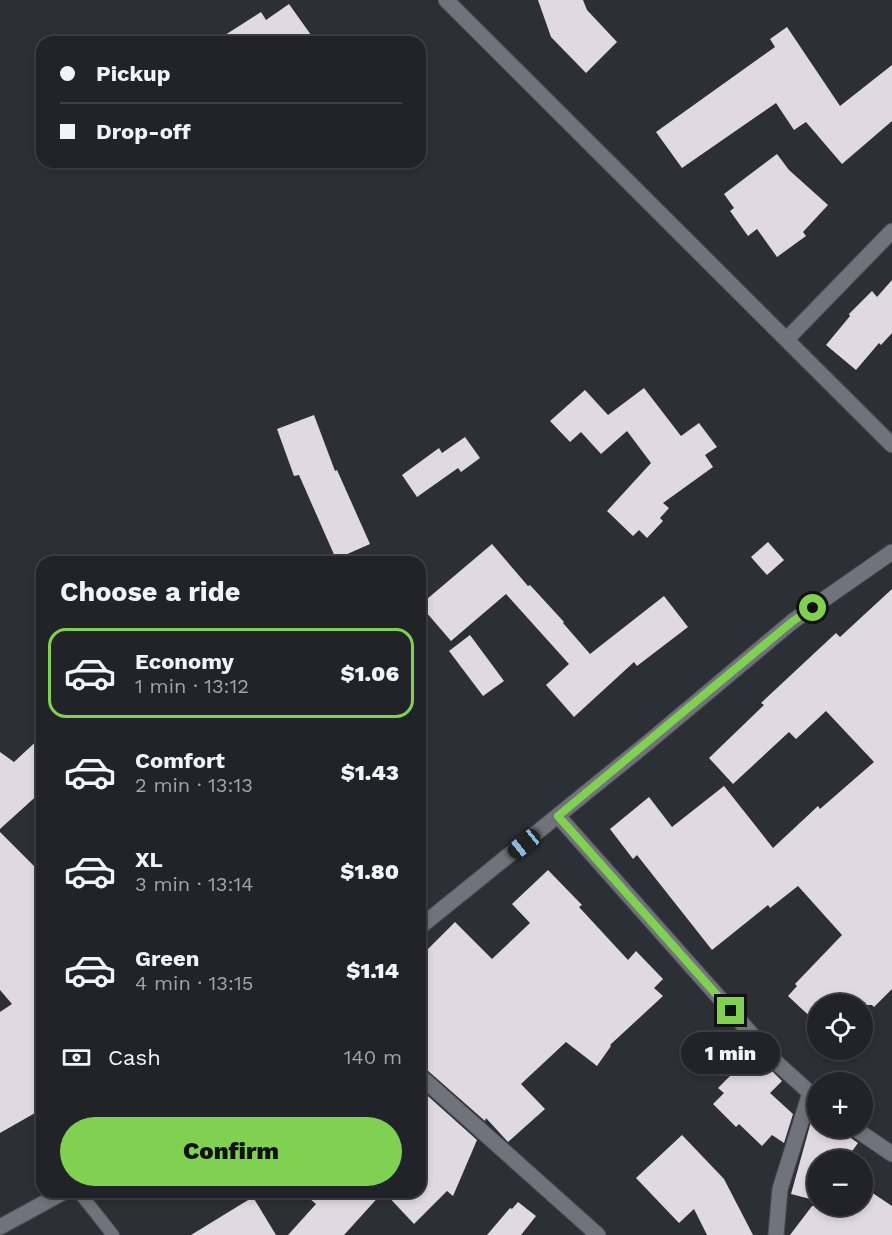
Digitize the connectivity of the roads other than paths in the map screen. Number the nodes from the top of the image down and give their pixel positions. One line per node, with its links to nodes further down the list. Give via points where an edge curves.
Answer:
1 (446, 0): 3 (street)
2 (892, 231): 3 (street)
3 (787, 339): 4 (street)
4 (892, 445)
5 (892, 552): 6 (street, via 793,621)
6 (558, 816): 7 (street); 9 (street, via 778,1064)
7 (426, 922)
8 (426, 1081): 17 (street)
9 (807, 1090)
10 (807, 1115): 18 (street, via 780,1189)
11 (869, 1138): 12 (street)
12 (892, 1154)
13 (53, 1198): 15 (street)
14 (84, 1198): 16 (lane)
15 (0, 1227)
16 (113, 1235)
17 (598, 1235)
18 (776, 1235)

